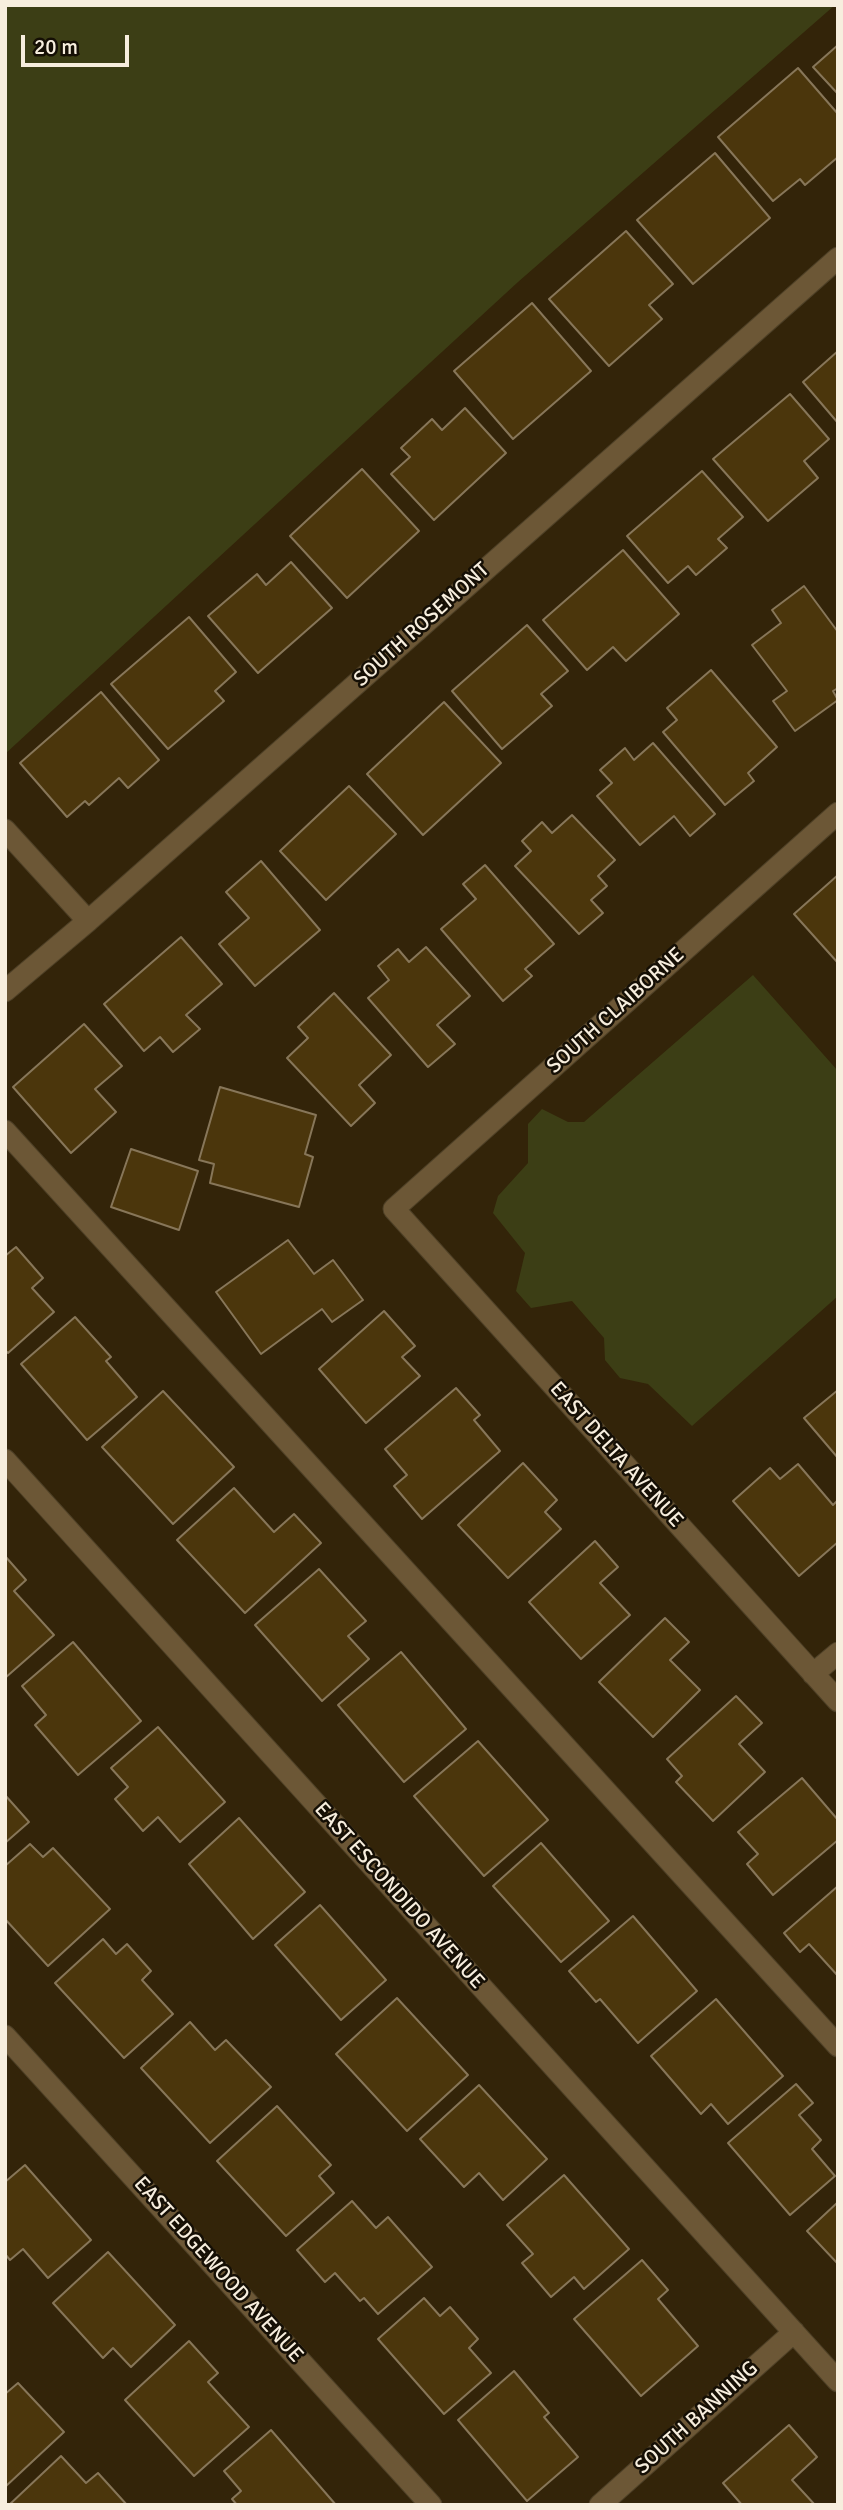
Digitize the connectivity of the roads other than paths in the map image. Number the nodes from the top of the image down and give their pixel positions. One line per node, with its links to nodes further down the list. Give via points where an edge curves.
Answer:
1 (838, 258): 4 (street, SOUTH ROSEMONT)
2 (838, 813): 7 (street, SOUTH CLAIBORNE)
3 (5, 830): 4 (street)
4 (88, 922): 5 (street, SOUTH ROSEMONT)
5 (5, 991)
6 (5, 1131): 13 (street)
7 (394, 1209): 10 (street, EAST DELTA AVENUE)
8 (5, 1460): 14 (street, EAST ESCONDIDO AVENUE)
9 (838, 1653): 10 (street)
10 (814, 1674): 11 (street, EAST DELTA AVENUE)
11 (838, 1700)
12 (5, 2036): 16 (street, EAST EDGEWOOD AVENUE)
13 (838, 2046)
14 (794, 2332): 15 (street, EAST ESCONDIDO AVENUE); 17 (street, SOUTH BANNING)
15 (838, 2381)
16 (431, 2505)
17 (600, 2505)

